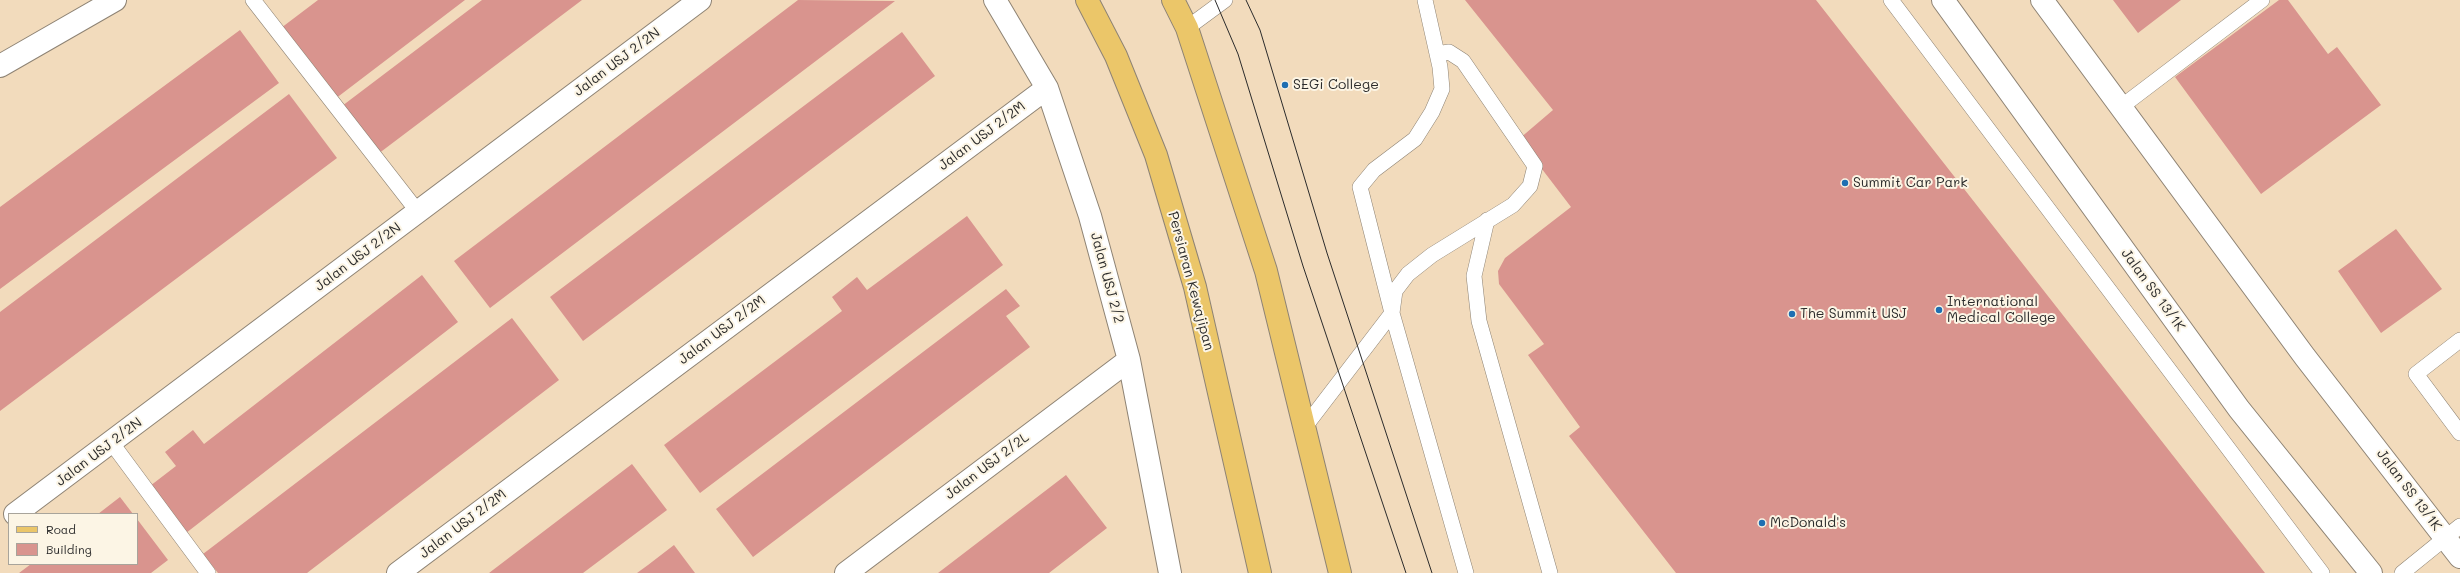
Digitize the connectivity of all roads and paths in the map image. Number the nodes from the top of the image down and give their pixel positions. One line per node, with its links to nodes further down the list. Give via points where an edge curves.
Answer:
1 (115, 0): 15 (street)
2 (253, 0): 18 (lane)
3 (700, 0): 18 (street, Jalan USJ 2/2N)
4 (995, 0): 16 (street, Jalan USJ 2/2)
5 (1087, 0): 35 (main road, Persiaran Kewajipan, via 1116,56 1158,162 1195,287)
6 (1173, 0): 13 (main road)
7 (1225, 0): 13 (lane)
8 (1425, 0): 14 (lane)
9 (1891, 0): 39 (lane)
10 (1943, 0): 40 (street, Jalan SS 13/1K, via 2239,409)
11 (2042, 0): 17 (street, Jalan SS 13/1K)
12 (2262, 0): 17 (lane)
13 (1187, 28): 23 (main road, via 1266,271)
14 (1437, 54): 19 (lane, via 1449,52 1463,61 1535,166 1530,186 1513,205); 20 (lane, via 1442,89 1432,112 1415,139 1374,170 1360,187)
15 (0, 66)
16 (1046, 88): 22 (street, Jalan USJ 2/2, via 1090,216); 32 (street, Jalan USJ 2/2M)
17 (2121, 107): 29 (street, Jalan SS 13/1K, via 2306,357)
18 (418, 212): 25 (street, Jalan USJ 2/2N)
19 (1488, 220): 20 (lane, via 1432,255 1408,274 1395,291); 38 (lane, via 1474,276 1479,321)
20 (1392, 313): 23 (lane); 37 (lane)
21 (2460, 340): 24 (lane, via 2416,374)
22 (1129, 360): 33 (street, Jalan USJ 2/2L); 34 (street, Jalan USJ 2/2)
23 (1304, 428): 36 (main road)
24 (2460, 433)
25 (112, 442): 26 (street, Jalan USJ 2/2N); 31 (lane)
26 (17, 513)
27 (8, 520): 28 (street)
28 (0, 526)
29 (2452, 532): 30 (street, Jalan SS 13/1K); 41 (lane)
30 (2460, 557)
31 (208, 573)
32 (398, 573)
33 (846, 573)
34 (1170, 573)
35 (1260, 573)
36 (1340, 573)
37 (1466, 573)
38 (1550, 573)
39 (2322, 573)
40 (2371, 573)
41 (2402, 573)

